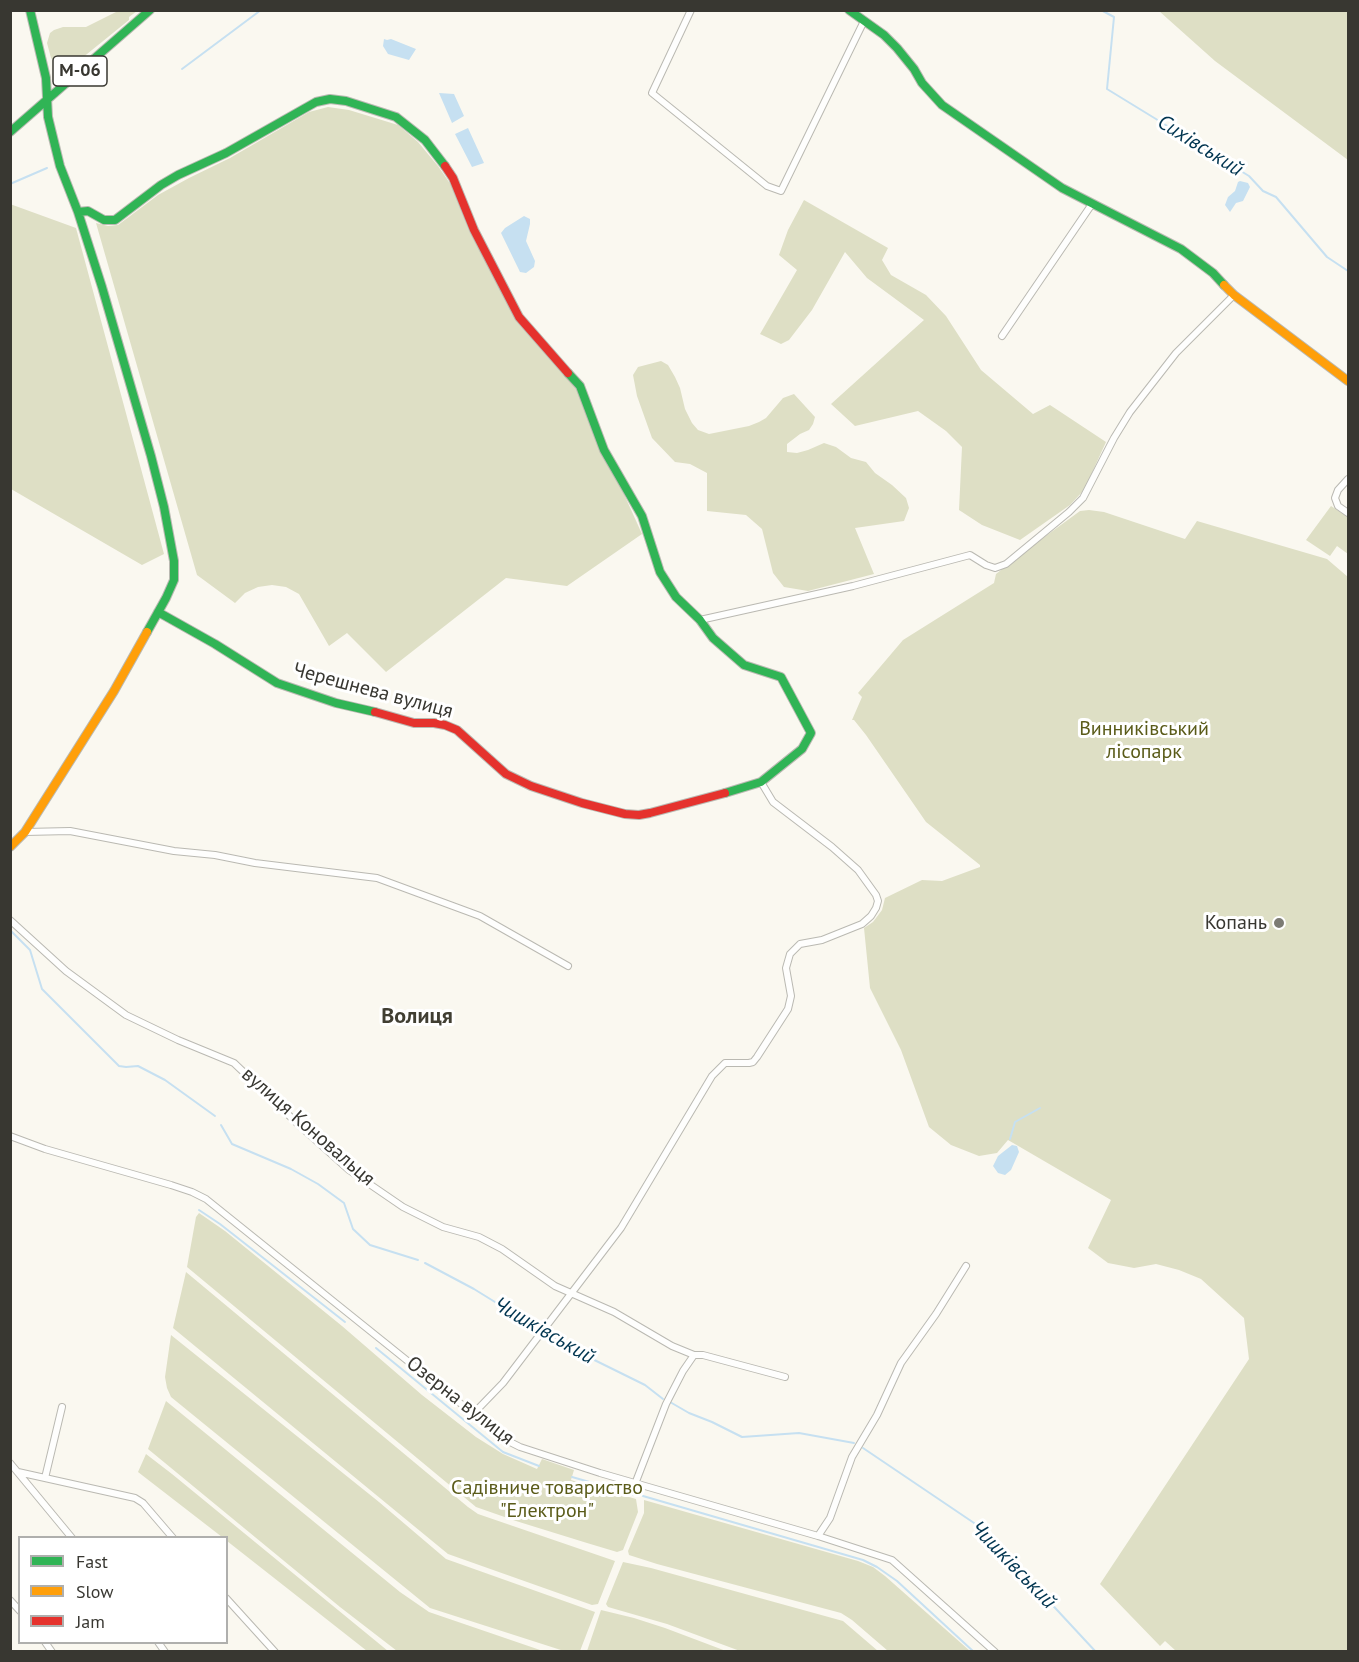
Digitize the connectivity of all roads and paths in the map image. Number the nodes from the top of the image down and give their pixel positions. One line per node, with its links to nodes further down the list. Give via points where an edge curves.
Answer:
1 (30, 10): 6 (main road)
2 (150, 10): 6 (main road, М-06)
3 (691, 10): 5 (street, via 652,93 767,186 781,191)
4 (849, 10): 5 (main road)
5 (864, 21): 8 (main road, via 897,48 942,105 1062,188)
6 (48, 99): 7 (main road, М-06); 9 (main road, via 48,117 60,166)
7 (10, 132)
8 (1092, 204): 10 (main road, via 1181,249); 11 (street)
9 (78, 212): 15 (main road, via 164,507 174,580); 16 (main road, via 88,211 105,220 115,220 178,175 316,102 346,100 396,117 425,140 453,178 474,230 519,317 580,386 604,450 642,516 660,572 676,597)
10 (1234, 295): 12 (main road); 16 (street, via 1176,353 1130,412 1083,498 1006,564 995,568 970,555)
11 (1002, 336)
12 (1348, 381)
13 (1348, 479): 14 (street, via 1335,498)
14 (1348, 513)
15 (158, 612): 17 (main road, Черешнева вулиця, via 277,683 336,703 457,730 506,774 582,803 625,814 650,813); 18 (main road, via 114,691)
16 (700, 620): 17 (main road, Черешнева вулиця, via 713,638 744,664 782,677 811,733 802,749)
17 (761, 782): 24 (street, via 773,802 858,870 876,895 876,908 862,924 800,944 790,954 786,968 791,996 788,1009 753,1062 725,1063 712,1076 621,1228)
18 (25, 832): 19 (main road); 21 (street, via 70,831 174,851 377,878 480,916)
19 (10, 847)
20 (10, 920): 24 (street, вулиця Коновальця, via 66,970 126,1015 234,1063 350,1170 403,1207 443,1227 479,1237)
21 (568, 966)
22 (10, 1136): 28 (street, Озерна вулиця, via 206,1199)
23 (966, 1266): 35 (street, via 901,1363 878,1414 852,1457 830,1518)
24 (572, 1294): 25 (street, вулиця Коновальця); 28 (street, via 503,1383)
25 (694, 1355): 26 (street, вулиця Коновальця); 32 (street, via 666,1404)
26 (784, 1377)
27 (62, 1407): 31 (street)
28 (474, 1413): 32 (street, Озерна вулиця, via 500,1436 520,1447)
29 (10, 1463): 30 (street)
30 (18, 1472): 31 (street); 33 (street)
31 (45, 1478): 34 (street, via 135,1498)
32 (635, 1484): 35 (street, Озерна вулиця)
33 (70, 1536)
34 (171, 1536)
35 (818, 1536): 38 (street, Озерна вулиця, via 892,1560)
36 (228, 1600): 37 (street)
37 (275, 1652)
38 (995, 1652)

